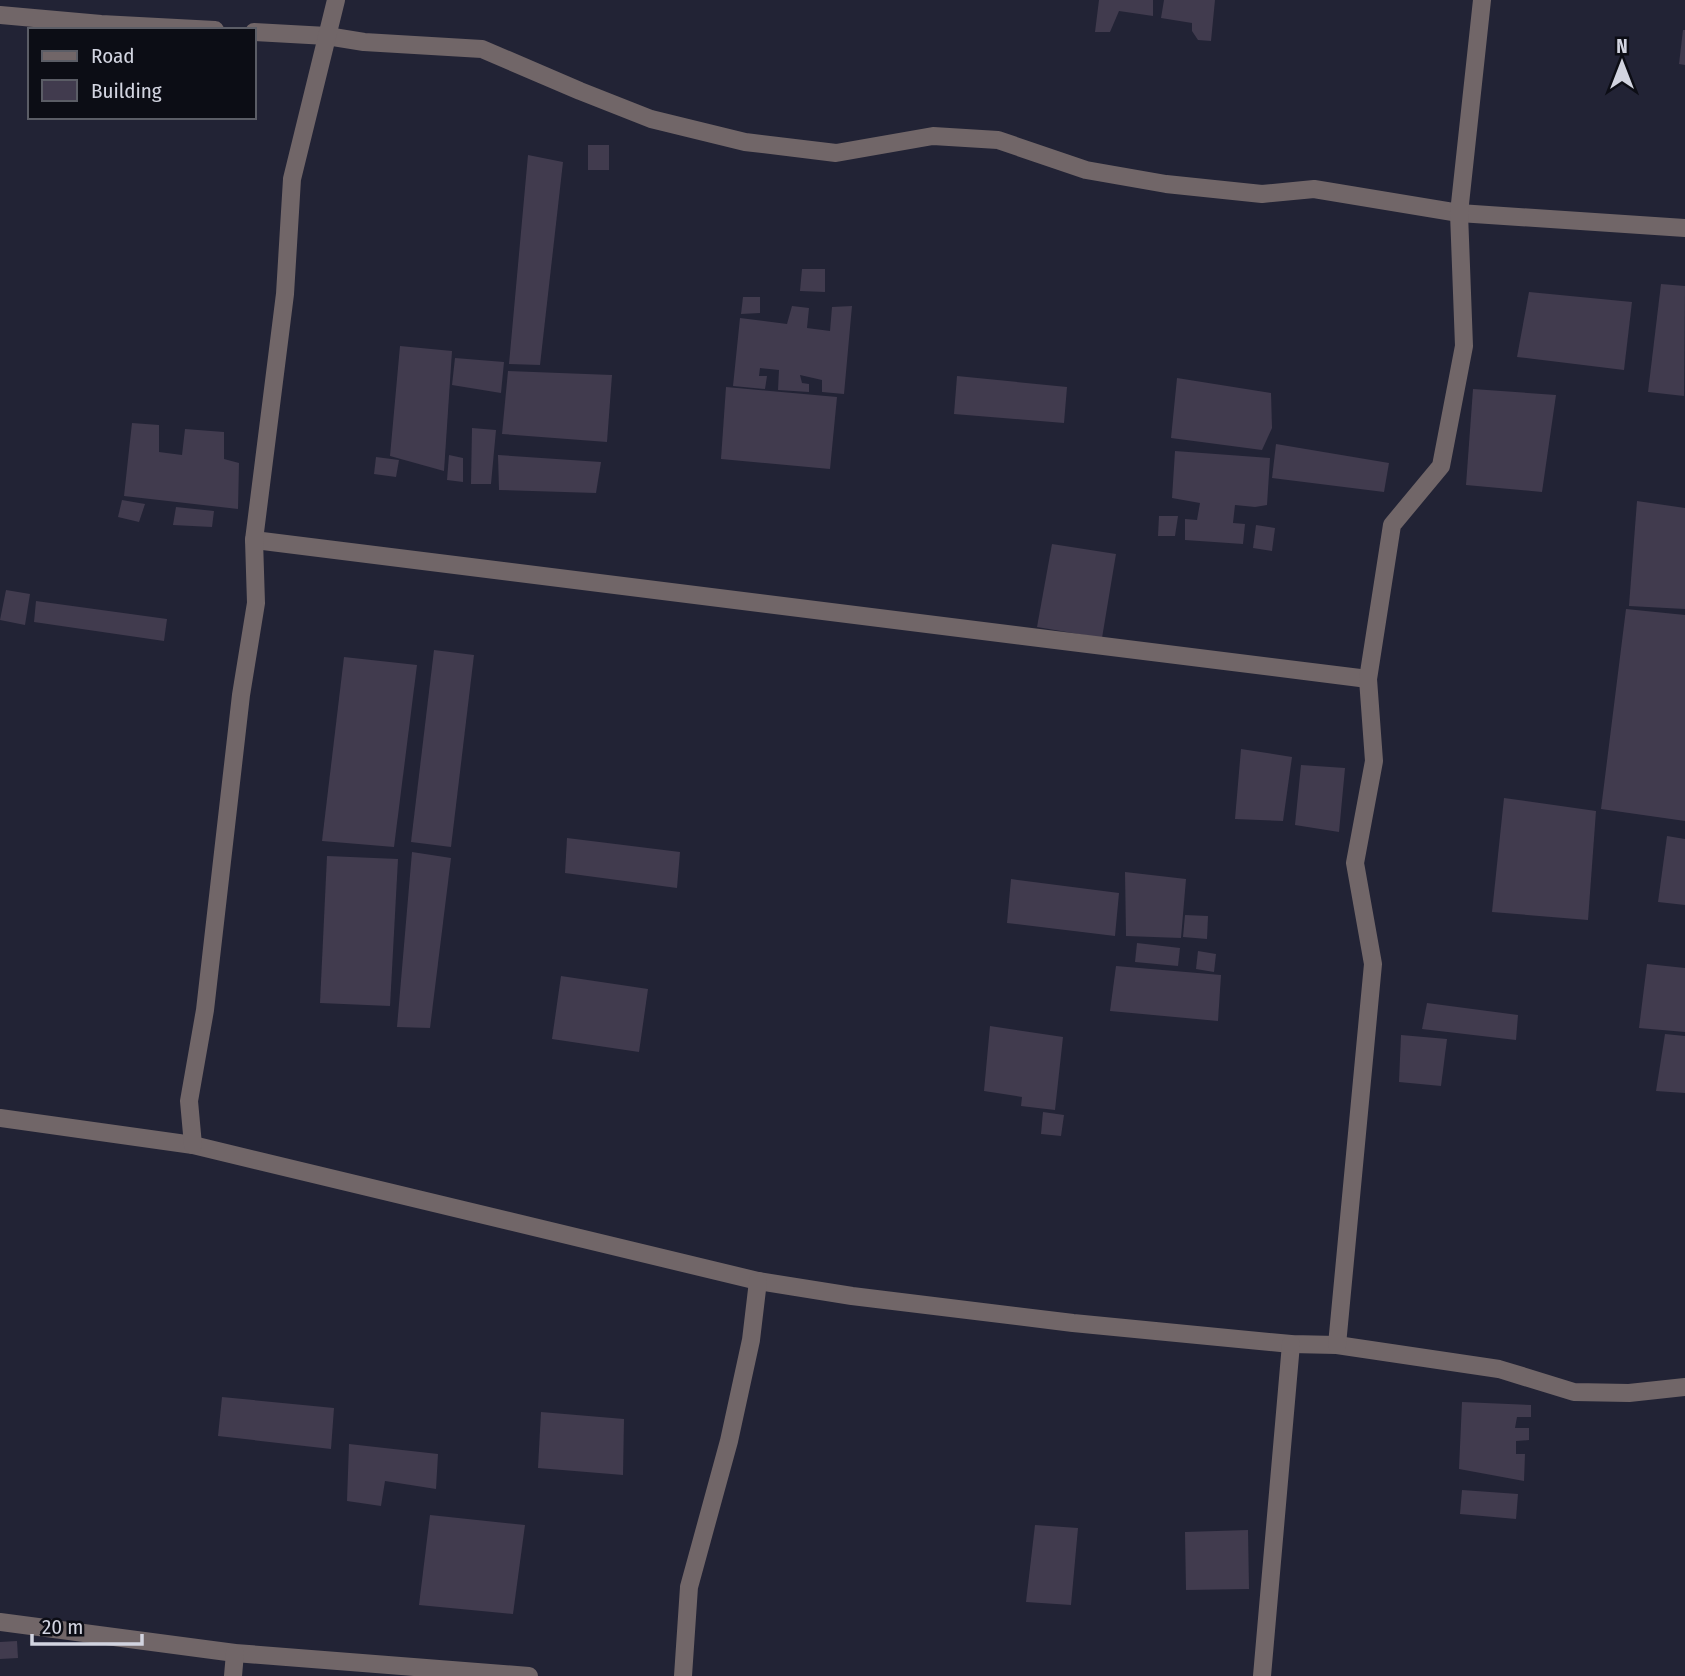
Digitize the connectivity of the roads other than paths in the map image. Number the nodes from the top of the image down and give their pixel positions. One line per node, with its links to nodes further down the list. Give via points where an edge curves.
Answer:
1 (336, 0): 6 (street)
2 (1482, 0): 7 (street)
3 (0, 15): 4 (street)
4 (177, 28)
5 (256, 32): 6 (street)
6 (327, 36): 7 (street, via 482,49 651,119 745,142 836,153 933,136 998,140 1086,170 1166,184 1262,194 1314,189); 9 (street, via 292,179 285,294)
7 (1459, 213): 8 (street); 10 (street, via 1464,346 1451,421 1441,466 1392,525)
8 (1685, 228)
9 (254, 540): 10 (street); 12 (street, via 256,603 205,1010 189,1101)
10 (1368, 679): 15 (street, via 1374,761 1355,863 1373,964)
11 (0, 1118): 12 (street)
12 (193, 1145): 13 (street)
13 (758, 1281): 14 (street, via 1073,1323); 21 (street, via 751,1340 729,1441 689,1587)
14 (1290, 1344): 15 (street); 22 (street)
15 (1337, 1345): 16 (street, via 1499,1369 1574,1392)
16 (1685, 1387)
17 (0, 1622): 18 (street)
18 (235, 1653): 19 (street); 20 (street)
19 (233, 1676)
20 (529, 1676)
21 (683, 1676)
22 (1262, 1676)

